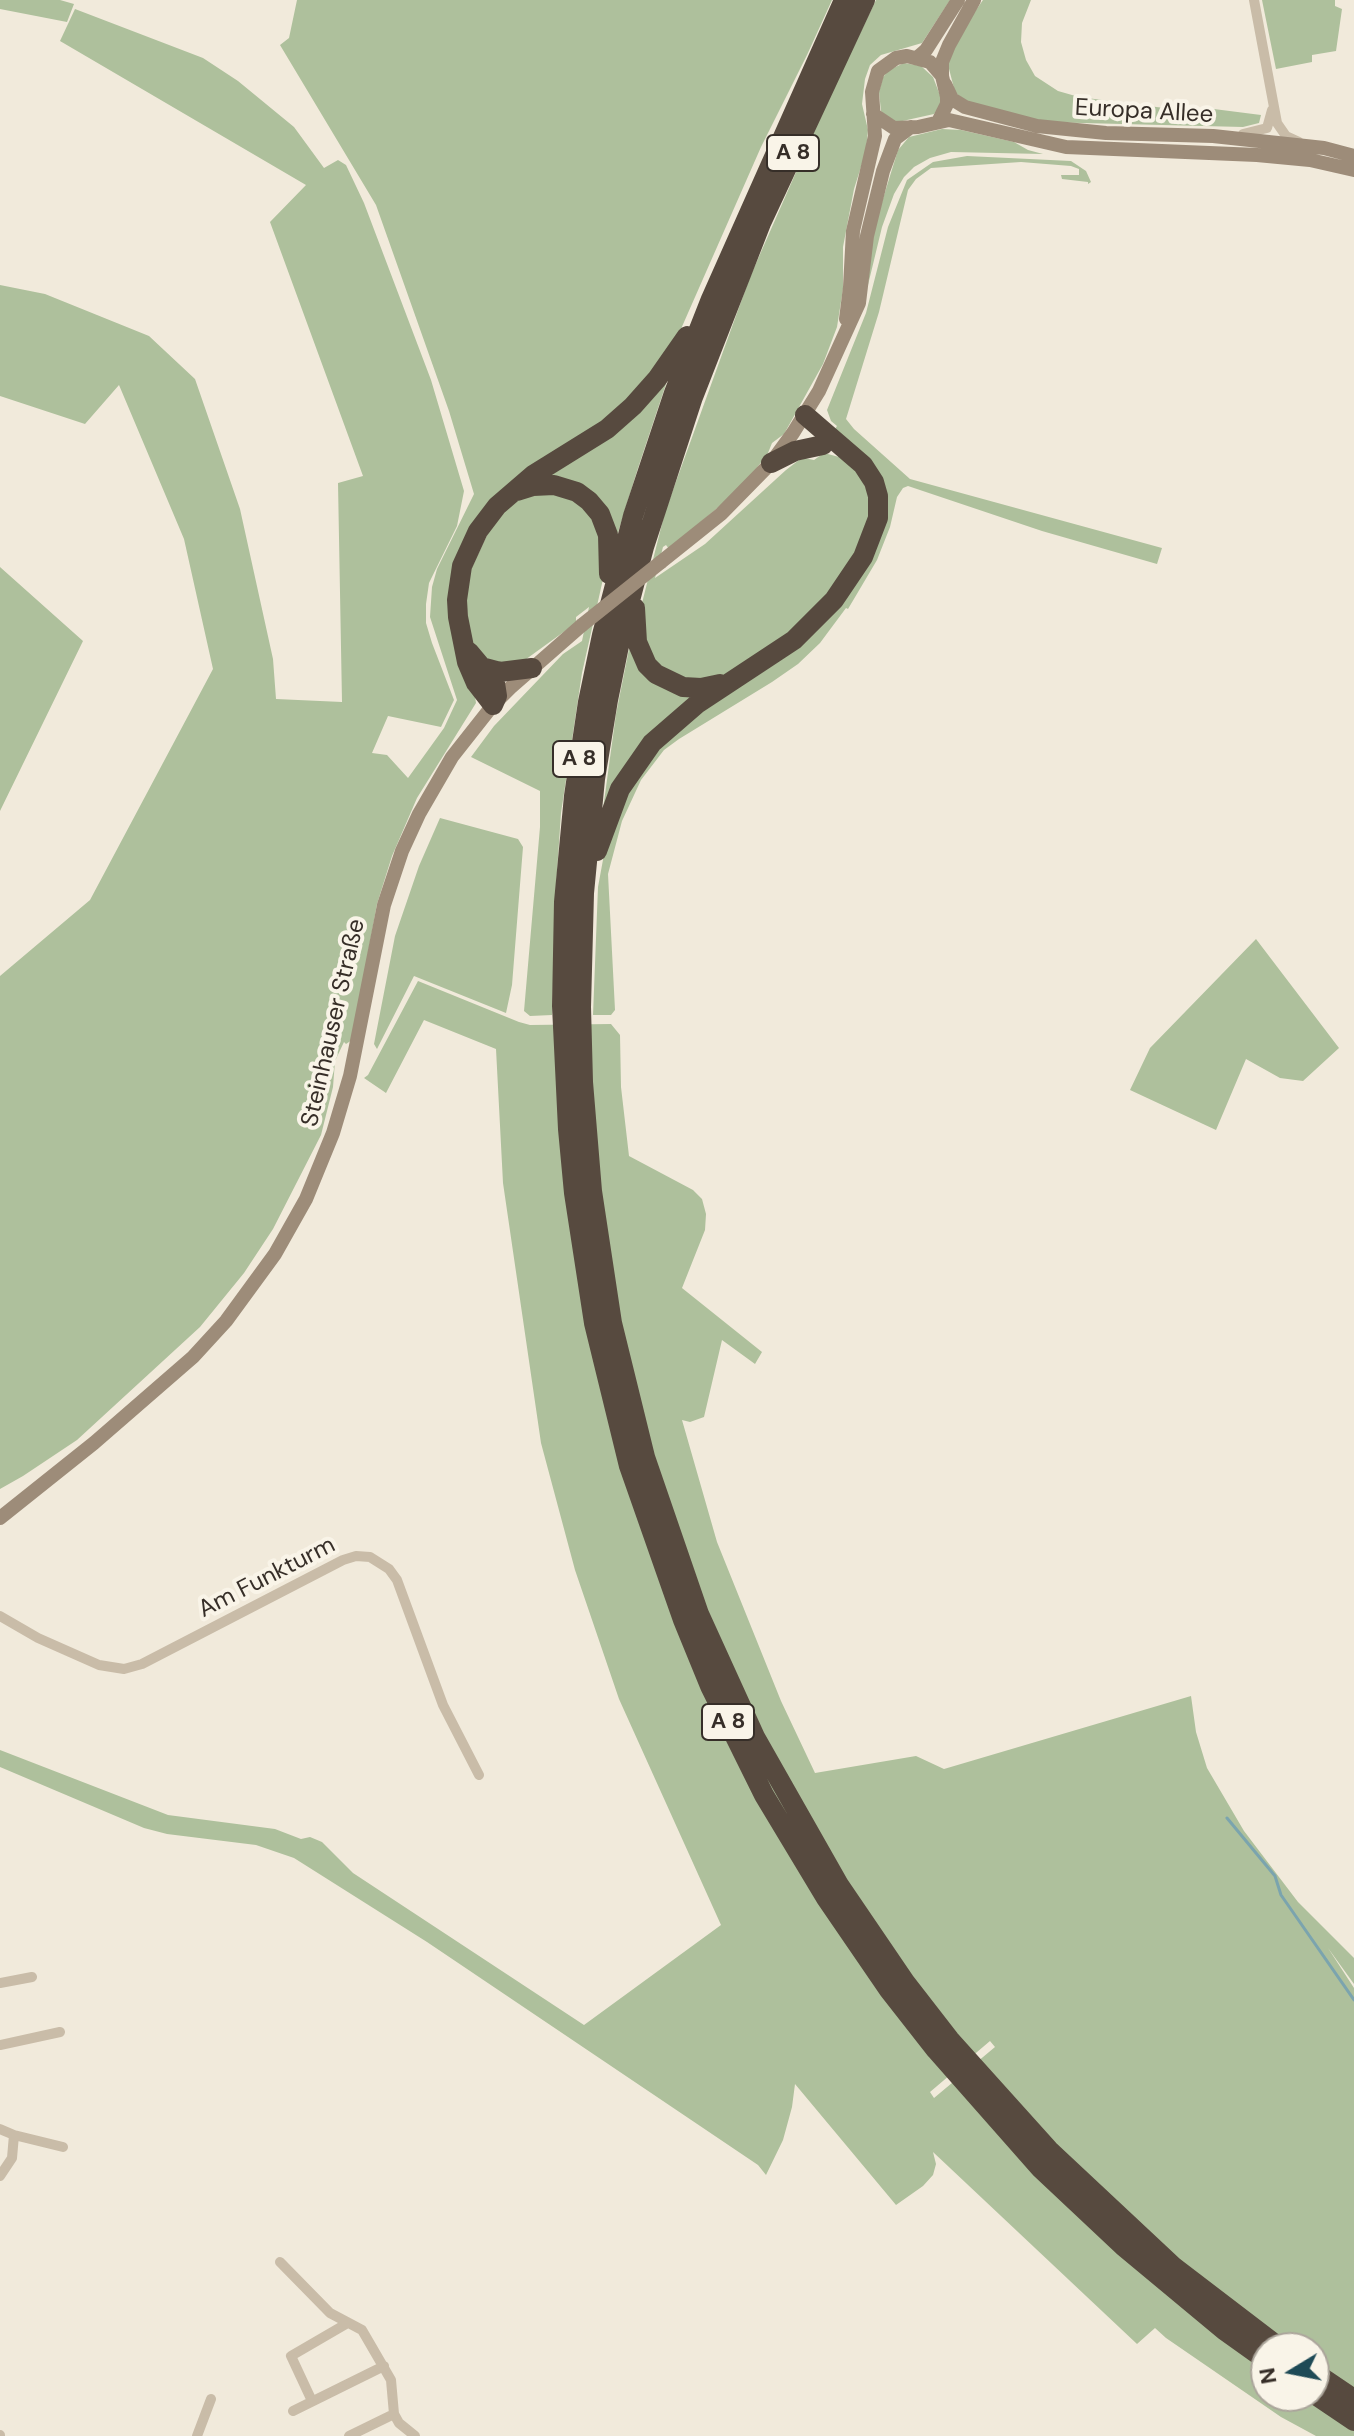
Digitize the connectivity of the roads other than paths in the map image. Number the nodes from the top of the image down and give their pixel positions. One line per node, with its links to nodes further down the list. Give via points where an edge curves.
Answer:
1 (844, 0): 16 (highway, A 8)
2 (865, 0): 23 (highway, A 8, via 726,309)
3 (958, 0): 6 (main road)
4 (974, 0): 7 (main road, via 944,55)
5 (1254, 0): 8 (street)
6 (918, 57): 7 (main road, via 930,62); 9 (main road, via 896,58 878,71)
7 (943, 80): 10 (main road, via 947,104); 12 (main road, Europa Allee, via 952,99 965,107 1037,126)
8 (1273, 108): 12 (street, via 1262,131); 13 (street, via 1286,136)
9 (873, 114): 11 (main road, via 894,128); 17 (main road, via 875,136 853,231)
10 (938, 122): 11 (main road); 15 (main road, Europa Allee, via 1066,147 1272,156)
11 (911, 127): 17 (main road, via 898,135 883,171 867,236 859,303)
12 (1213, 136): 13 (main road, Europa Allee)
13 (1324, 148): 14 (main road, Europa Allee)
14 (1354, 156)
15 (1354, 170)
16 (711, 299): 22 (highway, via 633,406); 24 (highway, A 8, via 633,516)
17 (842, 339): 18 (main road, Steinhauser Straße)
18 (805, 415): 19 (highway, via 807,433); 20 (highway); 21 (main road, Steinhauser Straße)
19 (823, 445): 20 (highway); 21 (highway)
20 (857, 461): 28 (highway, via 874,482 879,505 863,557 810,626)
21 (771, 463): 27 (main road, Steinhauser Straße, bridge, via 721,514)
22 (514, 492): 24 (highway, via 563,486 596,508 609,543); 25 (highway, via 478,531 462,566 457,600)
23 (644, 547): 28 (highway, via 634,616 647,665 683,687); 30 (highway, A 8, via 608,700)
24 (606, 618): 45 (highway, A 8, via 588,702 564,902 568,1129 583,1260 611,1397 642,1508 683,1620 740,1746 794,1846 858,1947 936,2050 1077,2204)
25 (461, 634): 26 (highway); 29 (highway, via 471,673)
26 (481, 667): 27 (highway, via 500,672); 29 (highway, via 495,683)
27 (532, 668): 29 (main road, Steinhauser Straße)
28 (735, 679): 30 (highway, via 666,728 633,768 604,826)
29 (493, 705): 31 (main road, Steinhauser Straße, via 426,798 402,851 384,905 350,1076 320,1168 290,1230 243,1300 193,1357)
30 (584, 893): 44 (highway, A 8, via 583,1082 592,1191 612,1323 645,1457 699,1614 732,1690 839,1885 950,2040 1049,2150 1129,2227)
31 (0, 1518)
32 (0, 1616): 33 (street, Am Funkturm, via 99,1665 124,1669 343,1560 370,1557 397,1580 443,1705)
33 (479, 1775)
34 (32, 1977): 35 (street)
35 (0, 1983)
36 (60, 2032): 37 (street)
37 (0, 2045)
38 (0, 2129): 39 (street)
39 (14, 2135): 40 (street); 41 (street, via 12,2158)
40 (63, 2147)
41 (0, 2176)
42 (280, 2262): 43 (street)
43 (346, 2324): 46 (street, via 362,2330); 50 (street, via 291,2356)
44 (1259, 2332)
45 (1250, 2348)
46 (384, 2366): 50 (street); 53 (street, via 393,2388)
47 (1330, 2383): 49 (highway)
48 (211, 2399): 55 (street)
49 (1354, 2399)
50 (312, 2401): 52 (street)
51 (1330, 2405): 54 (highway)
52 (293, 2411)
53 (394, 2414): 57 (street); 58 (street)
54 (1354, 2421)
55 (199, 2432): 56 (street)
56 (211, 2436)
57 (349, 2436)
58 (415, 2436)

